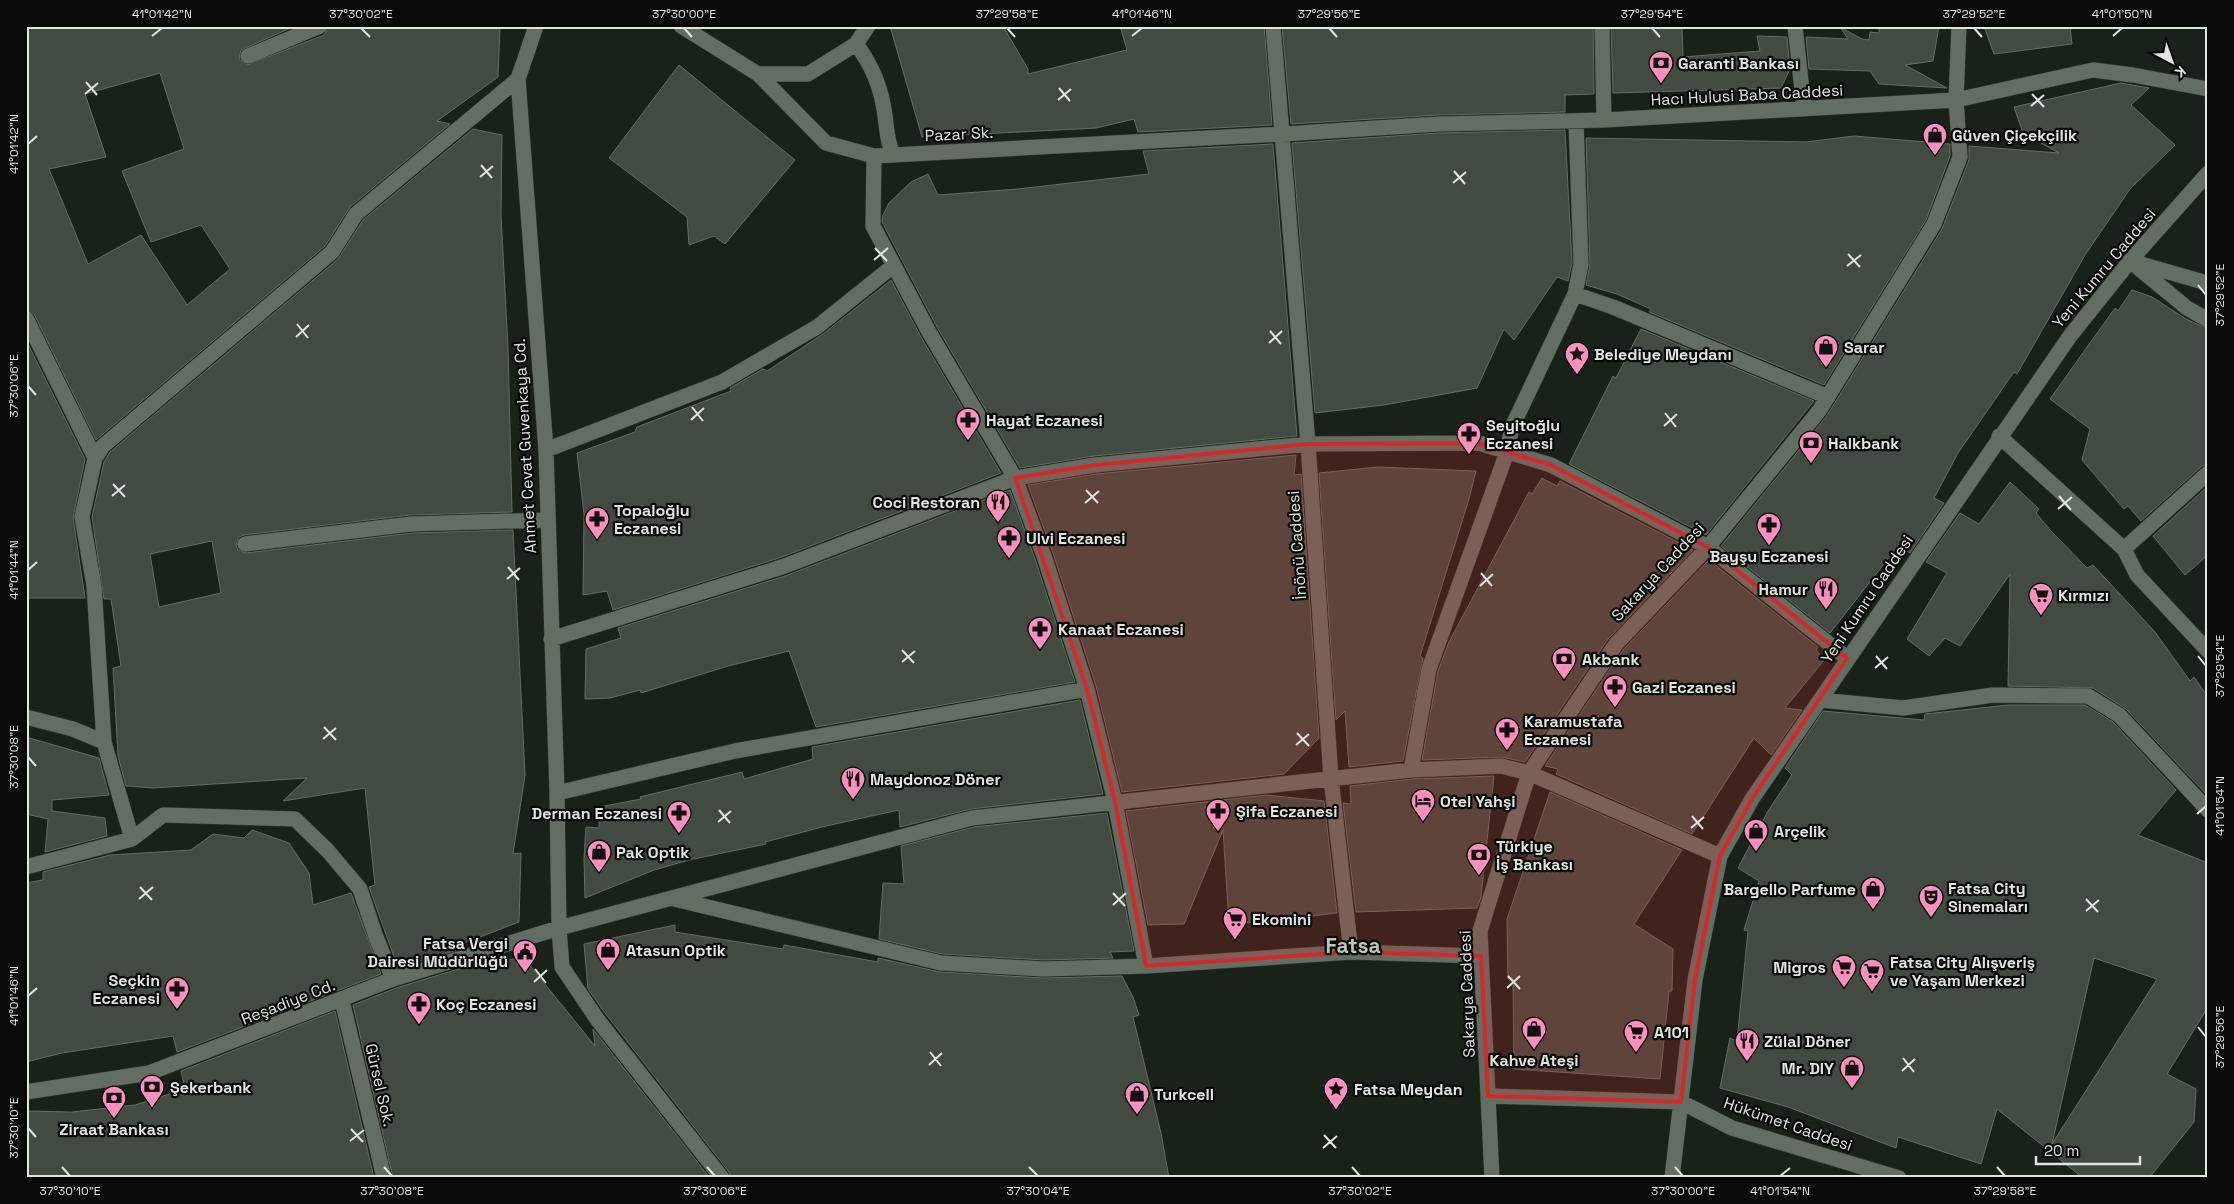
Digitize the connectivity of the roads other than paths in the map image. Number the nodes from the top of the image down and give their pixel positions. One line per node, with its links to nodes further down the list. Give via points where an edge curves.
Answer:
1 (320, 26): 11 (street)
2 (536, 26): 13 (street, Ahmet Cevat Guvenkaya Cd.)
3 (681, 26): 12 (street, Pazar Sk.)
4 (696, 26): 12 (street)
5 (868, 26): 10 (street)
6 (1273, 26): 19 (street, İnönü Caddesi)
7 (1602, 26): 17 (street)
8 (1794, 26): 16 (street)
9 (1959, 26): 15 (street, Sakarya Caddesi)
10 (856, 44): 12 (street, via 808,74); 20 (street, via 870,61 877,80 887,140)
11 (248, 56)
12 (763, 74): 21 (street, Pazar Sk., via 826,143)
13 (518, 79): 32 (street, Ahmet Cevat Guvenkaya Cd.); 34 (street, via 356,214 332,252 103,446)
14 (2208, 89): 15 (street, Hacı Hulusi Baba Caddesi, via 2134,74 2093,70)
15 (1956, 100): 16 (street, Hacı Hulusi Baba Caddesi); 29 (street, Sakarya Caddesi, via 1960,157 1934,224)
16 (1804, 109): 17 (street, Hacı Hulusi Baba Caddesi)
17 (1604, 120): 18 (street, Hacı Hulusi Baba Caddesi)
18 (1576, 121): 19 (street, Hacı Hulusi Baba Caddesi, via 1439,124); 26 (street, via 1581,264)
19 (1283, 134): 20 (street, Pazar Sk.); 31 (street, İnönü Caddesi)
20 (893, 155): 21 (street, Pazar Sk.)
21 (874, 156): 24 (street, via 873,226)
22 (2208, 173): 23 (street, Yeni Kumru Caddesi)
23 (2130, 261): 25 (street); 28 (street, via 2187,308); 30 (street, Yeni Kumru Caddesi, via 2070,336)
24 (893, 266): 32 (street, via 817,327 722,382); 36 (street)
25 (2208, 285)
26 (1576, 294): 29 (street); 33 (street, via 1512,426)
27 (26, 318): 34 (street)
28 (2208, 320)
29 (1828, 397): 39 (street, Sakarya Caddesi)
30 (1999, 436): 40 (street); 43 (street, Yeni Kumru Caddesi)
31 (1308, 444): 33 (street, via 1479,443); 36 (street, via 1095,465); 50 (street, İnönü Caddesi)
32 (546, 450): 37 (street, Ahmet Cevat Guvenkaya Cd.)
33 (1507, 452): 39 (street, via 1551,465); 48 (street, via 1429,669)
34 (95, 458): 47 (street, via 82,518 94,586)
35 (2208, 473): 40 (street)
36 (1015, 478): 41 (street, via 782,567); 44 (street)
37 (547, 520): 38 (street, via 411,524); 41 (street, Ahmet Cevat Guvenkaya Cd.)
38 (245, 544)
39 (1708, 547): 43 (street); 49 (street, Sakarya Caddesi, via 1616,644)
40 (2124, 549): 42 (street, via 2137,575)
41 (551, 639): 51 (street, Ahmet Cevat Guvenkaya Cd.)
42 (2208, 651)
43 (1847, 658): 45 (street, Yeni Kumru Caddesi)
44 (1087, 689): 51 (street, via 735,751); 52 (street)
45 (1820, 700): 53 (street, via 1904,708 1993,695 2088,696 2119,715); 55 (street, Yeni Kumru Caddesi, via 1752,799)
46 (26, 716): 47 (street, via 73,729)
47 (104, 742): 54 (street)
48 (1410, 770): 49 (street, Reşadiye Cd., via 1501,766); 50 (street, Reşadiye Cd.)
49 (1529, 773): 55 (street, Reşadiye Cd.); 60 (street, Sakarya Caddesi, via 1480,931)
50 (1331, 778): 52 (street, Reşadiye Cd.); 59 (street, İnönü Caddesi)
51 (557, 792): 58 (street, Ahmet Cevat Guvenkaya Cd.)
52 (1115, 802): 57 (street, Reşadiye Cd., via 972,818); 61 (street)
53 (2208, 810)
54 (132, 839): 56 (street); 62 (street, via 163,815 295,818 360,889)
55 (1720, 856): 66 (street, Yeni Kumru Caddesi, via 1695,980)
56 (26, 867)
57 (672, 898): 58 (street, Reşadiye Cd.); 61 (street, via 941,963 1044,970)
58 (559, 928): 62 (street, Reşadiye Cd.); 68 (street, Ahmet Cevat Guvenkaya Cd., via 562,967 597,1019)
59 (1351, 952): 60 (street); 61 (street)
60 (1481, 956): 65 (street, Sakarya Caddesi)
61 (1146, 966)
62 (393, 979): 63 (street, Reşadiye Cd.)
63 (342, 1000): 64 (street, Reşadiye Cd., via 149,1073); 67 (street, Gürsel Sok.)
64 (26, 1092)
65 (1488, 1096): 66 (street, Hükümet Caddesi); 69 (street, Sakarya Caddesi)
66 (1682, 1102): 70 (street, Yeni Kumru Caddesi); 71 (street, Hükümet Caddesi, via 1732,1128)
67 (384, 1178)
68 (722, 1178)
69 (1492, 1178)
70 (1672, 1178)
71 (1899, 1178)

